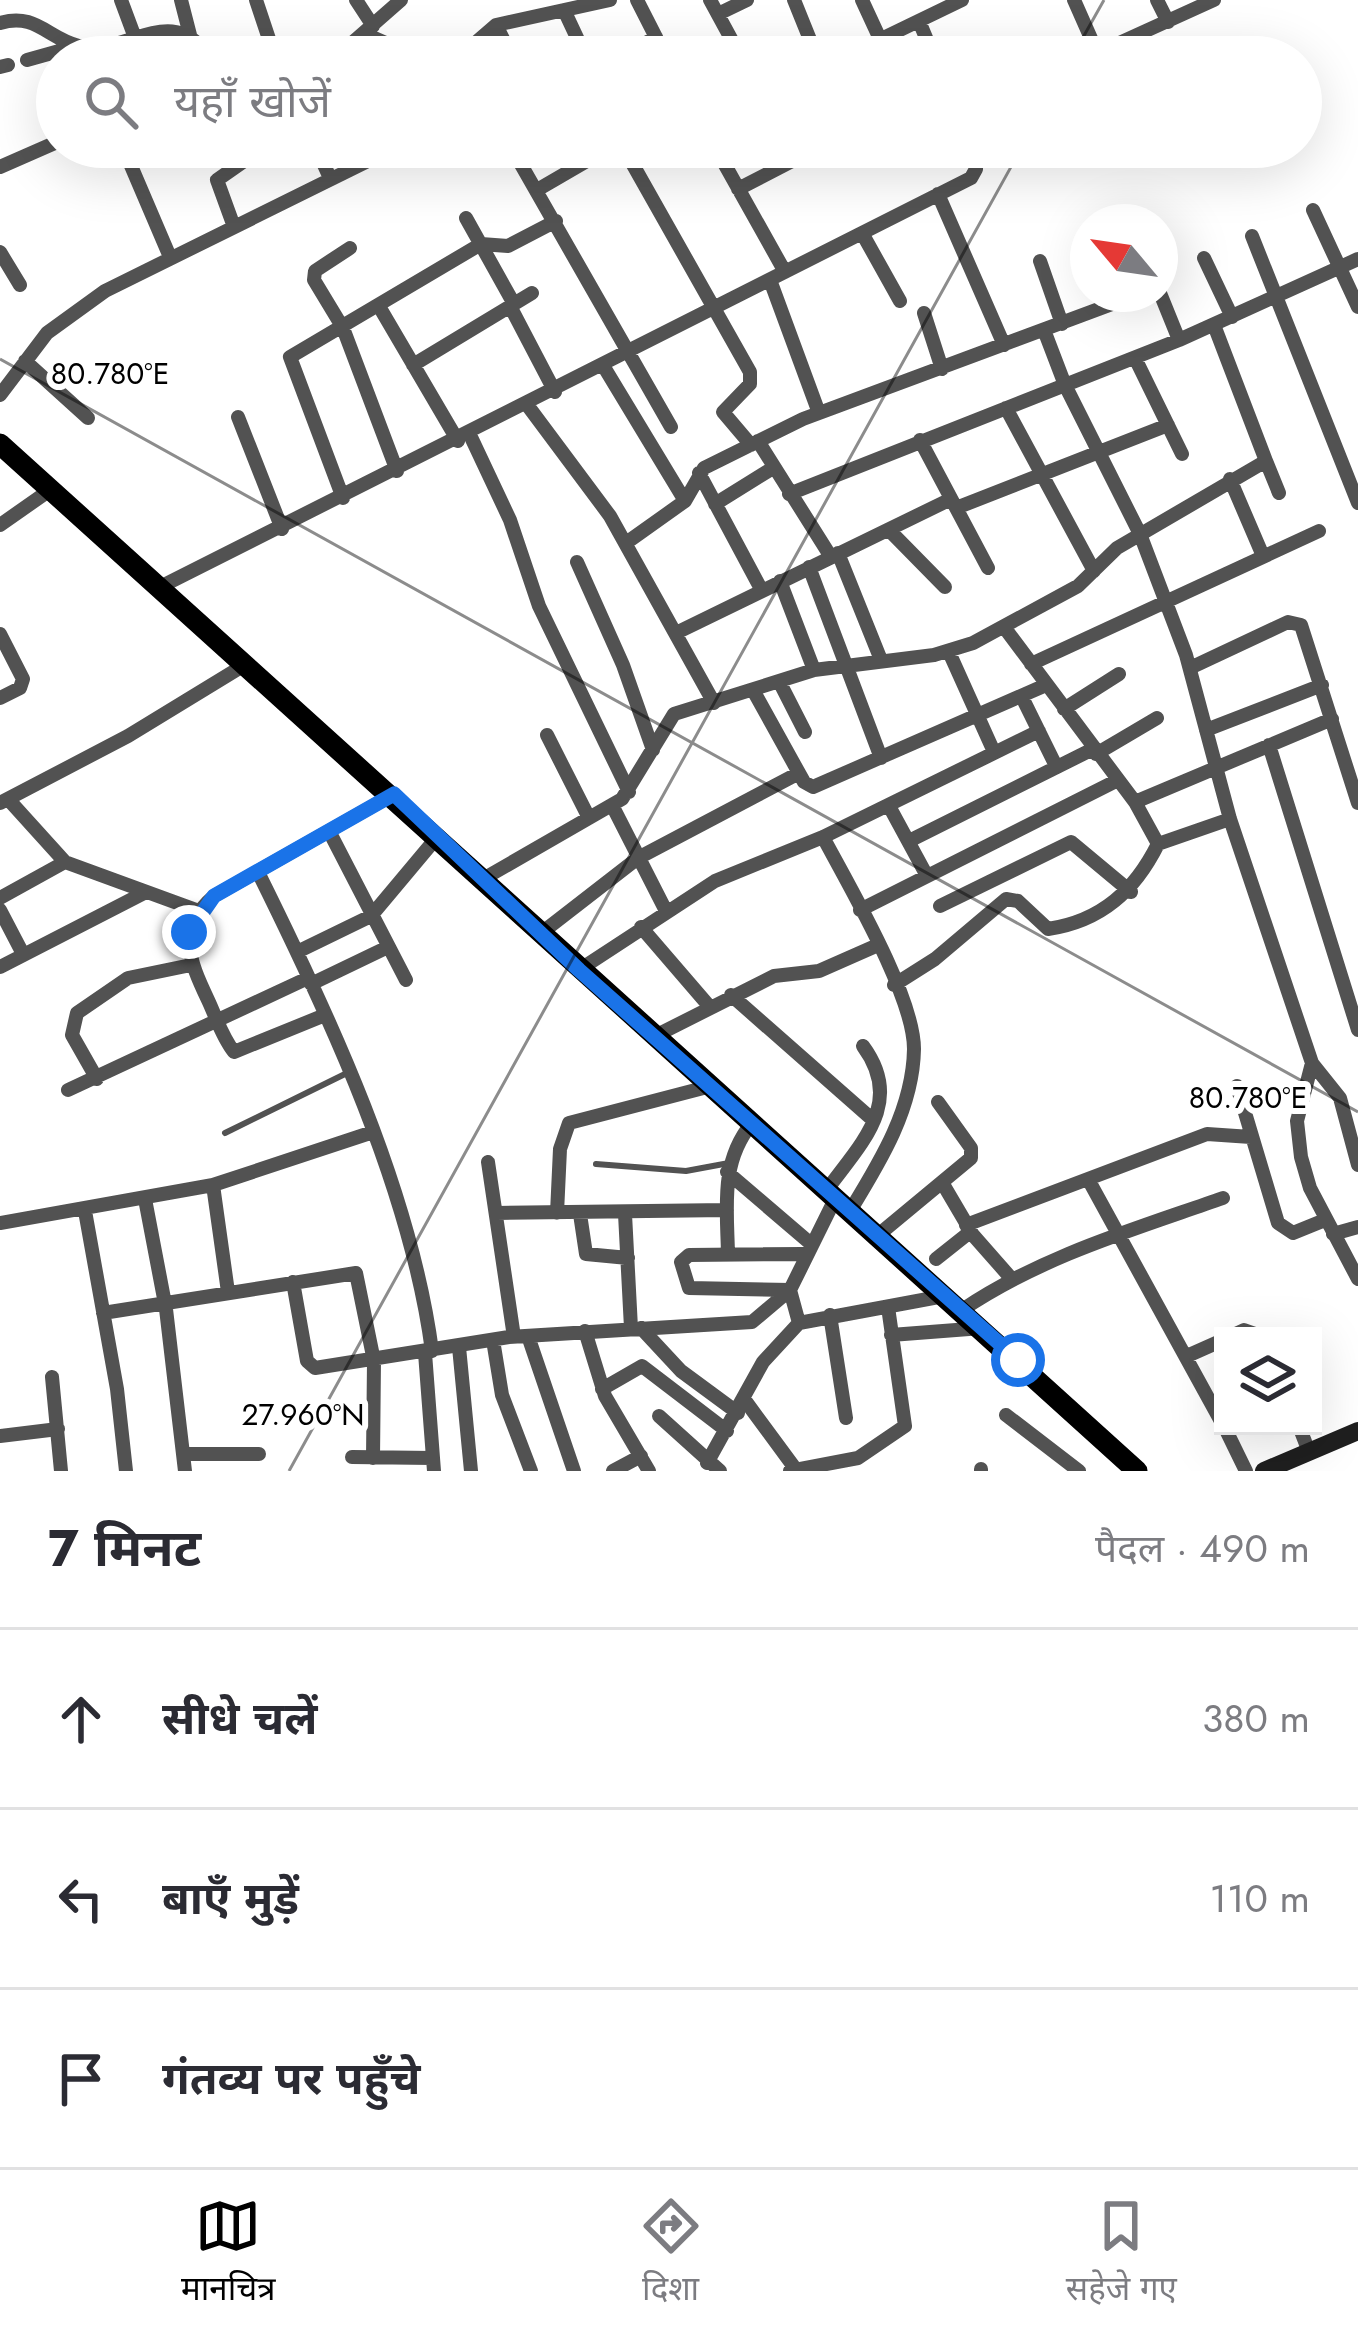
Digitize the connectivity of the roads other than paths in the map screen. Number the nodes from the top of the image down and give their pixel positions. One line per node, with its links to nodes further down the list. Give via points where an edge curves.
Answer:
1 (24, 0): 20 (street)
2 (121, 0): 25 (street)
3 (181, 0): 26 (street)
4 (256, 0): 29 (street)
5 (356, 0): 24 (street)
6 (401, 0): 24 (street)
7 (610, 0): 17 (street)
8 (637, 0): 35 (street)
9 (748, 0): 18 (street)
10 (794, 0): 37 (street)
11 (862, 0): 38 (street)
12 (962, 0): 16 (street)
13 (1074, 0): 41 (street)
14 (1157, 0): 21 (street)
15 (1214, 0): 21 (street)
16 (938, 5): 19 (street)
17 (556, 7): 23 (street); 34 (street)
18 (714, 7): 36 (street)
19 (920, 20): 39 (street); 40 (street)
20 (34, 22): 22 (street); 27 (street)
21 (1168, 22): 42 (street)
22 (0, 23)
23 (496, 25): 32 (street); 33 (street)
24 (369, 30): 30 (street); 31 (street)
25 (134, 35): 26 (street, via 167,27); 28 (street)
26 (190, 35)
27 (56, 36)
28 (131, 36)
29 (268, 36)
30 (362, 36)
31 (380, 36)
32 (483, 36)
33 (502, 36)
34 (573, 36)
35 (655, 36)
36 (730, 36)
37 (809, 36)
38 (878, 36)
39 (888, 36)
40 (926, 36)
41 (1091, 36)
42 (1139, 36)
43 (36, 58): 44 (street)
44 (27, 60)
45 (36, 151): 46 (street)
46 (0, 167)
47 (132, 168): 70 (street)
48 (234, 168): 64 (street, via 217,180)
49 (325, 168): 57 (street)
50 (352, 168): 57 (street)
51 (524, 168): 59 (street)
52 (575, 168): 59 (street)
53 (634, 168): 84 (street)
54 (726, 168): 58 (street)
55 (778, 168): 58 (street)
56 (974, 168): 60 (street)
57 (330, 178): 64 (street)
58 (738, 189): 75 (street)
59 (537, 190): 63 (street)
60 (938, 194): 65 (street); 94 (street)
61 (1313, 210): 74 (street)
62 (466, 218): 67 (street)
63 (556, 221): 67 (street, via 508,246); 95 (street)
64 (233, 224): 70 (street)
65 (862, 232): 75 (street); 80 (street)
66 (1252, 236): 79 (street)
67 (481, 244): 81 (street); 83 (street)
68 (350, 248): 91 (street, via 314,275)
69 (0, 252): 77 (street)
70 (170, 256): 97 (street, via 58,323)
71 (1204, 258): 88 (street)
72 (1358, 259): 74 (street)
73 (1040, 261): 89 (street)
74 (1340, 267): 79 (street); 82 (street)
75 (785, 272): 76 (street)
76 (770, 280): 84 (street); 106 (street)
77 (20, 285)
78 (532, 293): 81 (street)
79 (1280, 295): 88 (street); 121 (street)
80 (900, 301)
81 (512, 305): 98 (street); 102 (street)
82 (1358, 307)
83 (380, 308): 91 (street); 98 (street)
84 (712, 310): 95 (street); 113 (street, via 750,372 723,412)
85 (1088, 312): 89 (street)
86 (1168, 312): 93 (street)
87 (924, 313): 100 (street)
88 (1232, 316): 90 (street)
89 (1062, 324): 92 (street)
90 (1214, 325): 93 (street); 117 (street)
91 (343, 328): 119 (street); 127 (street, via 288,364)
92 (1044, 330): 94 (street); 101 (street)
93 (1179, 340): 96 (street)
94 (1004, 345): 100 (street)
95 (630, 353): 99 (street); 110 (street)
96 (1135, 358): 101 (street); 109 (street)
97 (25, 361): 103 (street); 108 (street)
98 (413, 365): 111 (street)
99 (604, 367): 102 (street); 128 (street)
100 (942, 369): 106 (street)
101 (1065, 386): 105 (street); 115 (street)
102 (555, 392): 104 (street)
103 (0, 395)
104 (528, 406): 111 (street); 137 (street)
105 (1006, 407): 112 (street); 122 (street)
106 (819, 413): 113 (street)
107 (238, 417): 133 (street)
108 (88, 418)
109 (1168, 425): 115 (street); 116 (street)
110 (671, 427)
111 (464, 438): 119 (street); 184 (street, via 510,520 539,606)
112 (920, 440): 126 (street); 131 (street)
113 (754, 443): 118 (street); 120 (street)
114 (0, 444): 124 (main road)
115 (1098, 452): 122 (street); 136 (street)
116 (1182, 454)
117 (1265, 461): 123 (street); 125 (street)
118 (773, 468): 126 (street); 130 (street)
119 (398, 471): 127 (street)
120 (699, 473): 128 (street); 130 (street)
121 (1353, 474): 129 (street)
122 (1039, 476): 131 (street); 143 (street)
123 (1230, 479): 136 (street); 139 (street)
124 (50, 490): 132 (street); 146 (main road)
125 (1279, 493)
126 (790, 494): 138 (street)
127 (343, 498): 133 (street)
128 (685, 501): 137 (street)
129 (1358, 502)
130 (715, 504): 147 (street)
131 (954, 504): 134 (street); 142 (street)
132 (0, 525)
133 (282, 529): 146 (street)
134 (889, 530): 138 (street); 145 (street)
135 (1319, 531): 139 (street)
136 (1140, 534): 143 (street); 148 (street)
137 (626, 543): 150 (street)
138 (834, 555): 141 (street); 153 (street)
139 (1263, 556): 148 (street)
140 (577, 562): 176 (street)
141 (809, 567): 144 (street); 155 (street)
142 (988, 568)
143 (1094, 572): 149 (street)
144 (780, 580): 147 (street); 158 (street)
145 (945, 586)
146 (160, 587): 154 (main road)
147 (761, 590): 150 (street)
148 (1165, 600): 156 (street); 157 (street)
149 (1004, 627): 152 (street); 156 (street)
150 (676, 633): 166 (street)
151 (0, 634): 165 (street, via 23,682)
152 (949, 652): 153 (street); 168 (street)
153 (880, 660): 155 (street)
154 (246, 664): 185 (main road); 186 (street)
155 (846, 664): 158 (street); 179 (street)
156 (1031, 664): 161 (street)
157 (1190, 668): 162 (street, via 1296,621); 171 (street)
158 (814, 670): 160 (street)
159 (1119, 674): 167 (street)
160 (779, 681): 163 (street); 173 (street)
161 (1046, 685): 164 (street); 167 (street)
162 (1322, 685): 170 (street); 171 (street)
163 (753, 690): 166 (street); 182 (street)
164 (1022, 697): 168 (street); 172 (street)
165 (0, 698)
166 (714, 703): 176 (street, via 674,714)
167 (1064, 709): 177 (street)
168 (974, 714): 178 (street); 179 (street)
169 (1156, 718): 177 (street)
170 (1332, 719): 175 (street); 188 (street)
171 (1206, 730): 181 (street)
172 (1039, 731): 178 (street); 180 (street)
173 (805, 732)
174 (547, 735): 191 (street)
175 (1269, 745): 181 (street); 228 (street)
176 (652, 750): 184 (street)
177 (1095, 751): 180 (street); 183 (street)
178 (994, 752): 190 (street)
179 (881, 758): 182 (street, via 820,786 808,786)
180 (1056, 766): 196 (street)
181 (1215, 768): 187 (street); 192 (street)
182 (799, 773): 198 (street)
183 (1118, 780): 187 (street); 201 (street)
184 (628, 792): 189 (street)
185 (394, 794): 193 (street); 194 (main road)
186 (4, 801): 199 (street)
187 (1135, 802): 197 (street)
188 (1358, 802)
189 (612, 805): 191 (street); 198 (street)
190 (889, 806): 195 (street); 196 (street)
191 (589, 818): 202 (street)
192 (1230, 819): 197 (street); 231 (street)
193 (329, 831): 200 (street); 211 (street)
194 (438, 836): 202 (main road); 211 (street)
195 (824, 837): 208 (street); 210 (street, via 741,868)
196 (909, 842): 201 (street)
197 (1158, 844): 204 (street)
198 (638, 858): 210 (street); 213 (street)
199 (65, 862): 203 (street); 205 (street)
200 (258, 872): 209 (street); 216 (street)
201 (927, 876): 208 (street)
202 (483, 879): 213 (main road)
203 (146, 892): 209 (street); 217 (street)
204 (1131, 892): 206 (street, via 1072,842); 223 (street, via 1048,928 1006,899)
205 (0, 898)
206 (940, 906)
207 (0, 910): 217 (street)
208 (860, 910): 214 (street)
209 (199, 911): 218 (street, via 188,938)
210 (666, 911): 212 (street)
211 (371, 916): 215 (street); 216 (street)
212 (641, 927): 220 (street); 225 (street)
213 (540, 934): 220 (main road)
214 (878, 945): 223 (street); 224 (street, via 830,968 782,974)
215 (388, 947): 221 (street); 222 (street)
216 (297, 952): 222 (street)
217 (23, 954): 219 (street)
218 (191, 965): 227 (street); 233 (street, via 128,978 76,1013 72,1035)
219 (0, 967)
220 (579, 970): 229 (main road)
221 (406, 980)
222 (310, 981): 226 (street); 227 (street)
223 (894, 985): 252 (street, via 913,1036 911,1070 892,1137)
224 (731, 995): 225 (street); 238 (street)
225 (709, 1006): 229 (street)
226 (325, 1016): 227 (street, via 237,1053); 232 (street)
227 (217, 1019): 233 (street)
228 (1358, 1030)
229 (655, 1036): 234 (main road)
230 (863, 1046): 238 (street, via 883,1079)
231 (1312, 1063): 245 (street, via 1340,1098); 260 (street, via 1296,1131)
232 (347, 1073): 240 (street); 241 (lane)
233 (97, 1079): 236 (street)
234 (711, 1086): 239 (main road); 256 (street, via 569,1123)
235 (1237, 1087): 242 (street)
236 (68, 1090)
237 (938, 1102): 248 (street, via 973,1154)
238 (873, 1120): 252 (street)
239 (752, 1123): 246 (street); 252 (main road)
240 (370, 1132): 249 (street); 288 (street, via 418,1256)
241 (225, 1133)
242 (1251, 1137): 247 (street, via 1207,1134); 260 (street, via 1278,1223 1293,1233)
243 (488, 1162): 255 (street)
244 (596, 1164): 246 (lane)
245 (1358, 1166)
246 (728, 1167): 253 (street); 265 (street)
247 (1088, 1179): 262 (street); 264 (street)
248 (943, 1184): 262 (street); 263 (street)
249 (213, 1185): 250 (street); 273 (street)
250 (145, 1198): 254 (street); 274 (street)
251 (1223, 1198): 264 (street)
252 (837, 1200): 263 (main road); 265 (street)
253 (727, 1210): 258 (street); 266 (street)
254 (85, 1211): 259 (street); 277 (street)
255 (496, 1213): 256 (street); 284 (street)
256 (557, 1214): 257 (street)
257 (580, 1214): 258 (street); 267 (street, via 586,1254)
258 (625, 1214): 267 (street)
259 (0, 1223)
260 (1329, 1227): 261 (street); 270 (street)
261 (1358, 1227)
262 (968, 1228): 268 (street); 269 (street)
263 (877, 1236): 275 (main road)
264 (1117, 1236): 269 (street); 289 (street)
265 (806, 1248): 266 (street); 272 (street)
266 (728, 1255): 272 (street, via 684,1257 689,1288)
267 (628, 1258): 280 (street)
268 (936, 1259)
269 (1010, 1277): 275 (street)
270 (1358, 1279)
271 (293, 1282): 273 (street); 290 (street, via 310,1366); 290 (street, via 359,1275)
272 (790, 1291): 279 (street); 280 (street, via 752,1322)
273 (228, 1292): 274 (street)
274 (165, 1303): 277 (street); 305 (street)
275 (953, 1303): 276 (street); 281 (main road)
276 (888, 1307): 278 (street); 283 (street)
277 (103, 1313): 315 (street)
278 (830, 1315): 279 (street); 297 (street)
279 (799, 1323): 293 (street, via 763,1362)
280 (636, 1328): 282 (street); 293 (street, via 681,1371)
281 (982, 1328): 283 (street); 323 (main road)
282 (585, 1331): 284 (street); 292 (street)
283 (891, 1335): 312 (street, via 905,1426)
284 (521, 1336): 285 (street); 319 (street)
285 (494, 1340): 287 (street); 318 (street, via 502,1395)
286 (1214, 1344): 289 (street)
287 (459, 1347): 288 (street); 317 (street)
288 (429, 1352): 290 (street); 310 (street)
289 (1186, 1356): 294 (street)
290 (374, 1361): 309 (street)
291 (52, 1377): 298 (street)
292 (602, 1389): 299 (street, via 642,1366); 307 (street)
293 (741, 1406): 299 (street); 313 (street)
294 (1214, 1408)
295 (1006, 1415): 322 (street)
296 (659, 1416): 311 (street)
297 (845, 1418)
298 (58, 1429): 303 (street); 314 (street)
299 (727, 1431): 311 (street)
300 (1358, 1431): 304 (street)
301 (1228, 1435): 324 (street)
302 (1303, 1435): 304 (street)
303 (0, 1436)
304 (1310, 1452): 325 (street)
305 (184, 1454): 306 (street); 316 (street)
306 (259, 1454)
307 (641, 1456): 320 (street); 321 (street)
308 (352, 1457): 309 (street)
309 (378, 1462): 310 (street)
310 (433, 1465)
311 (713, 1467)
312 (846, 1467): 313 (street)
313 (792, 1469)
314 (61, 1471)
315 (125, 1471)
316 (184, 1471)
317 (471, 1471)
318 (531, 1471)
319 (574, 1471)
320 (613, 1471)
321 (650, 1471)
322 (1079, 1471)
323 (1138, 1471)
324 (1246, 1471)
325 (1264, 1471)

